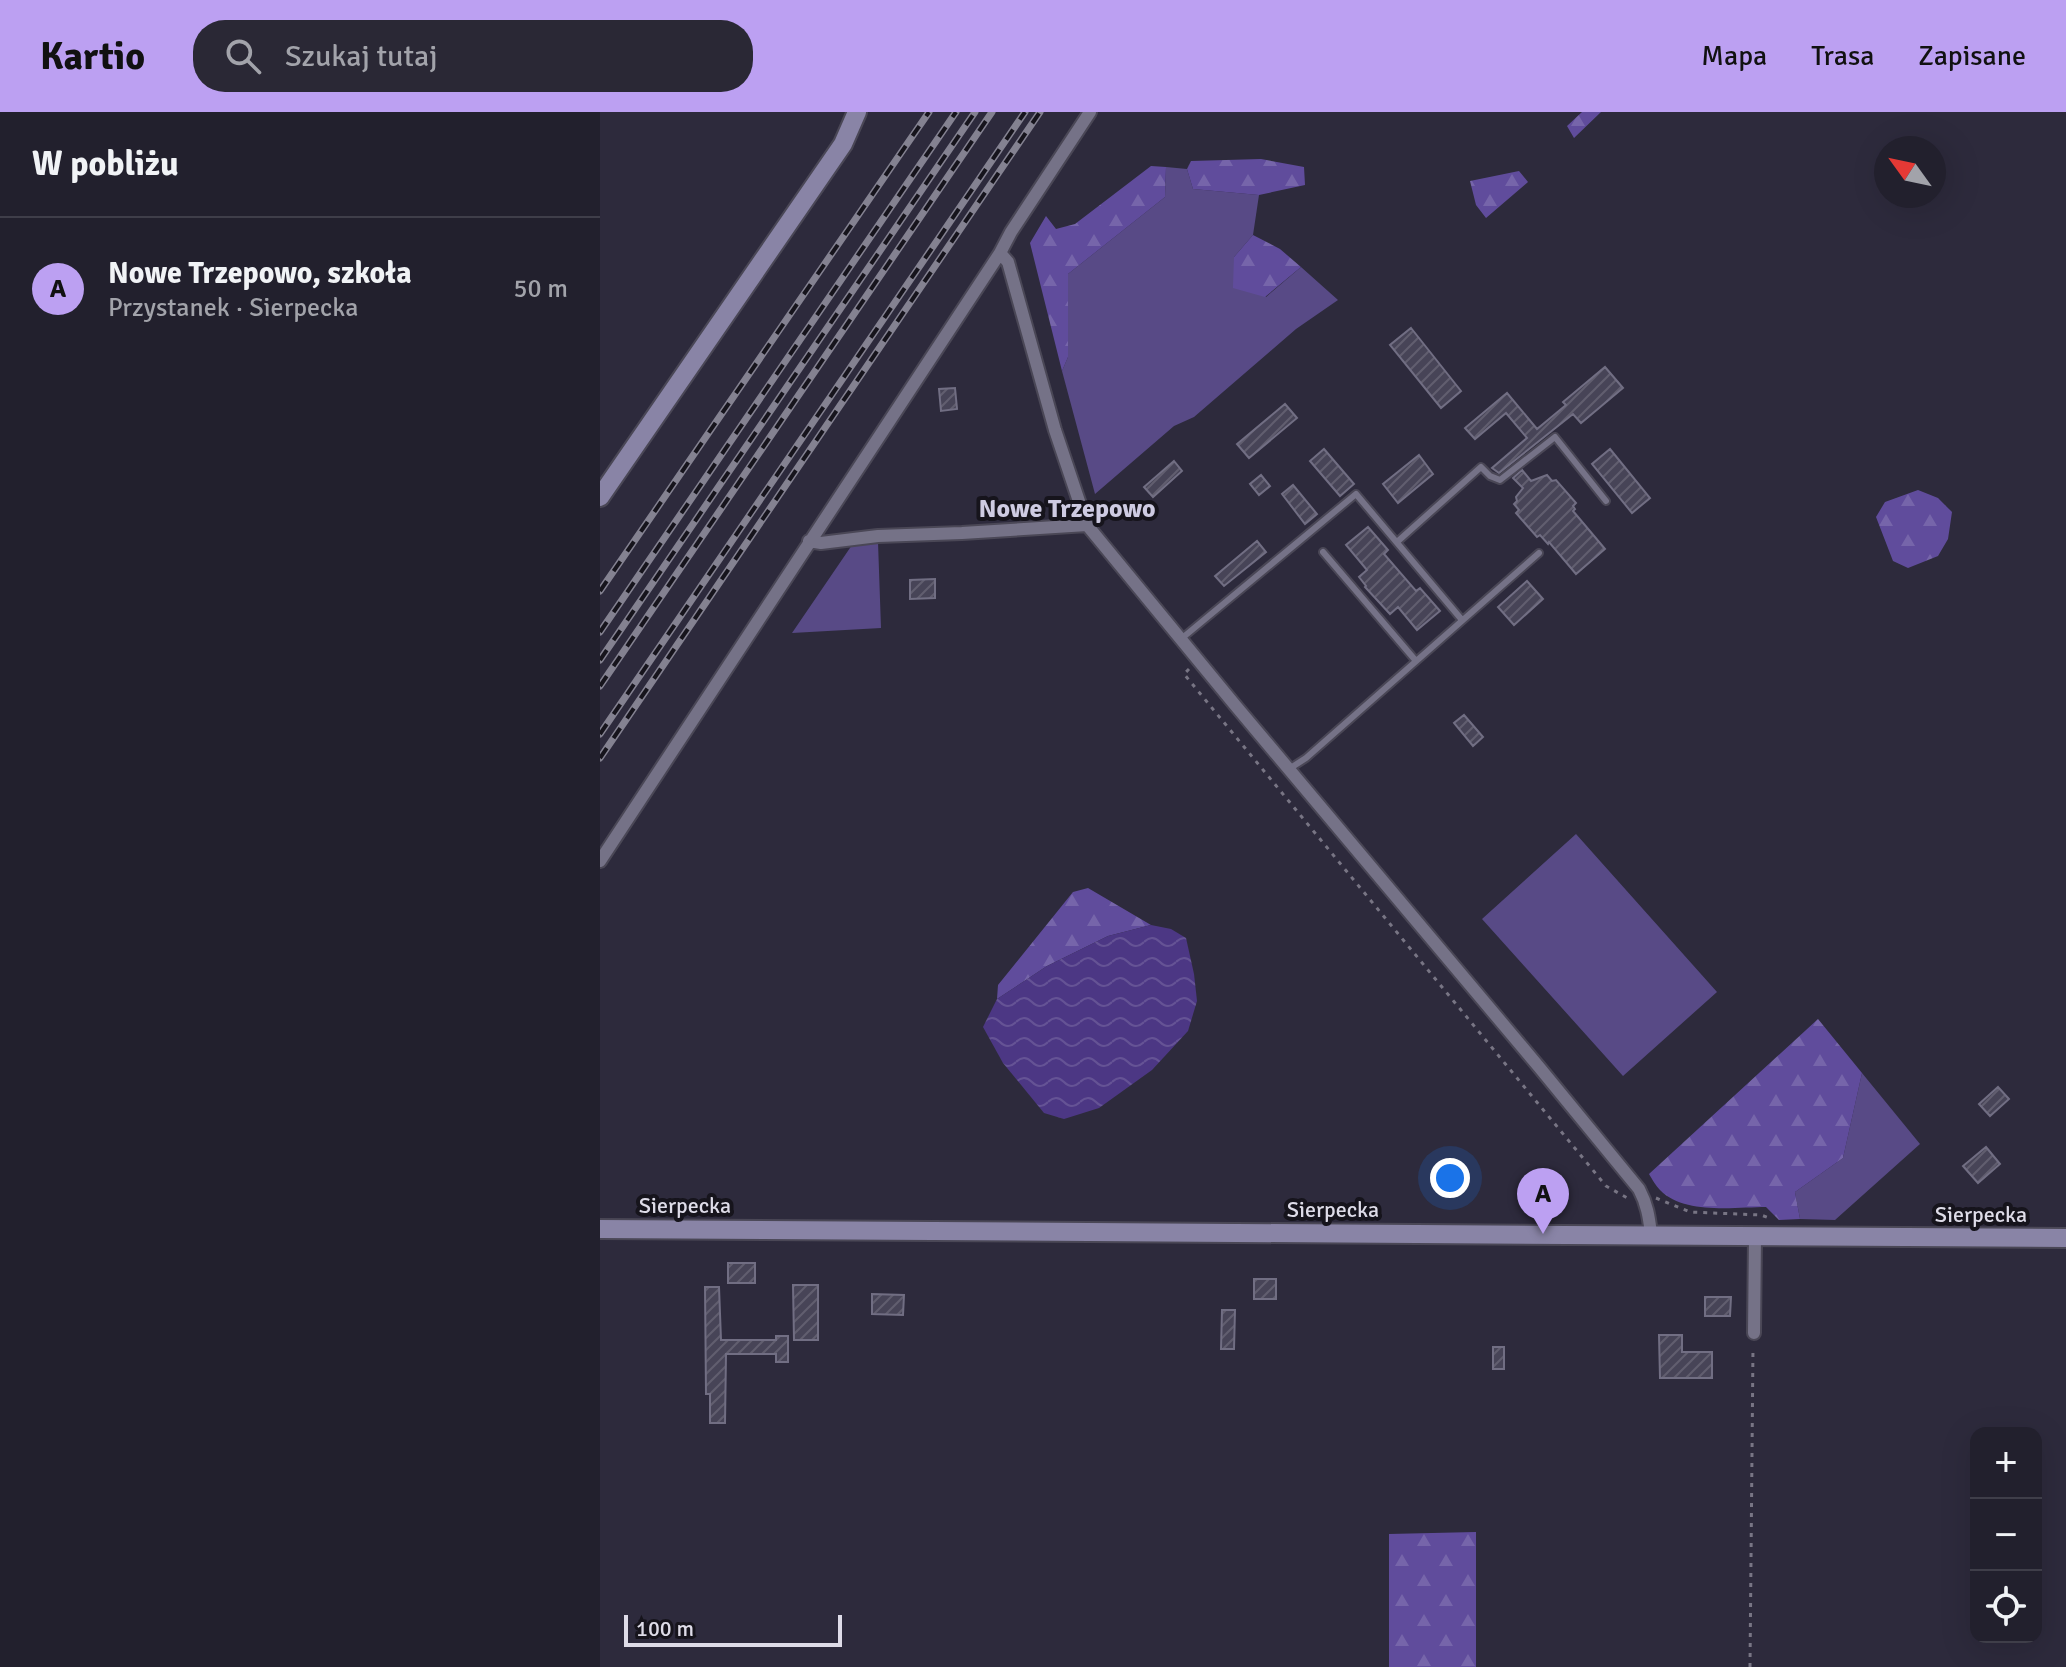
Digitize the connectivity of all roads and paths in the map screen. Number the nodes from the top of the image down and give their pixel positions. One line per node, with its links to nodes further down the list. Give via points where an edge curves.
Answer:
1 (857, 112): 4 (street, via 843,144)
2 (1090, 112): 3 (street)
3 (1000, 253): 6 (street, via 1008,262); 7 (street)
4 (600, 497)
5 (1606, 501): 8 (lane, via 1555,437 1500,480 1481,467)
6 (1087, 525): 7 (street); 12 (street)
7 (809, 541): 16 (street)
8 (1397, 542): 11 (lane); 12 (lane, via 1356,494)
9 (1323, 552): 14 (lane)
10 (1539, 553): 11 (lane)
11 (1462, 620): 14 (lane)
12 (1181, 639): 13 (street)
13 (1199, 661): 15 (street); 17 (path, via 1184,674 1606,1186)
14 (1416, 661): 15 (lane)
15 (1289, 769): 21 (street, via 1639,1189)
16 (600, 861)
17 (1620, 1194)
18 (1653, 1199): 19 (path, via 1690,1212 1761,1215)
19 (1774, 1222)
20 (600, 1229): 21 (street, Sierpecka)
21 (1651, 1234): 22 (street, Sierpecka)
22 (1755, 1236): 23 (street, Sierpecka); 24 (street)
23 (2066, 1238)
24 (1754, 1333): 25 (path)
25 (1750, 1667)

